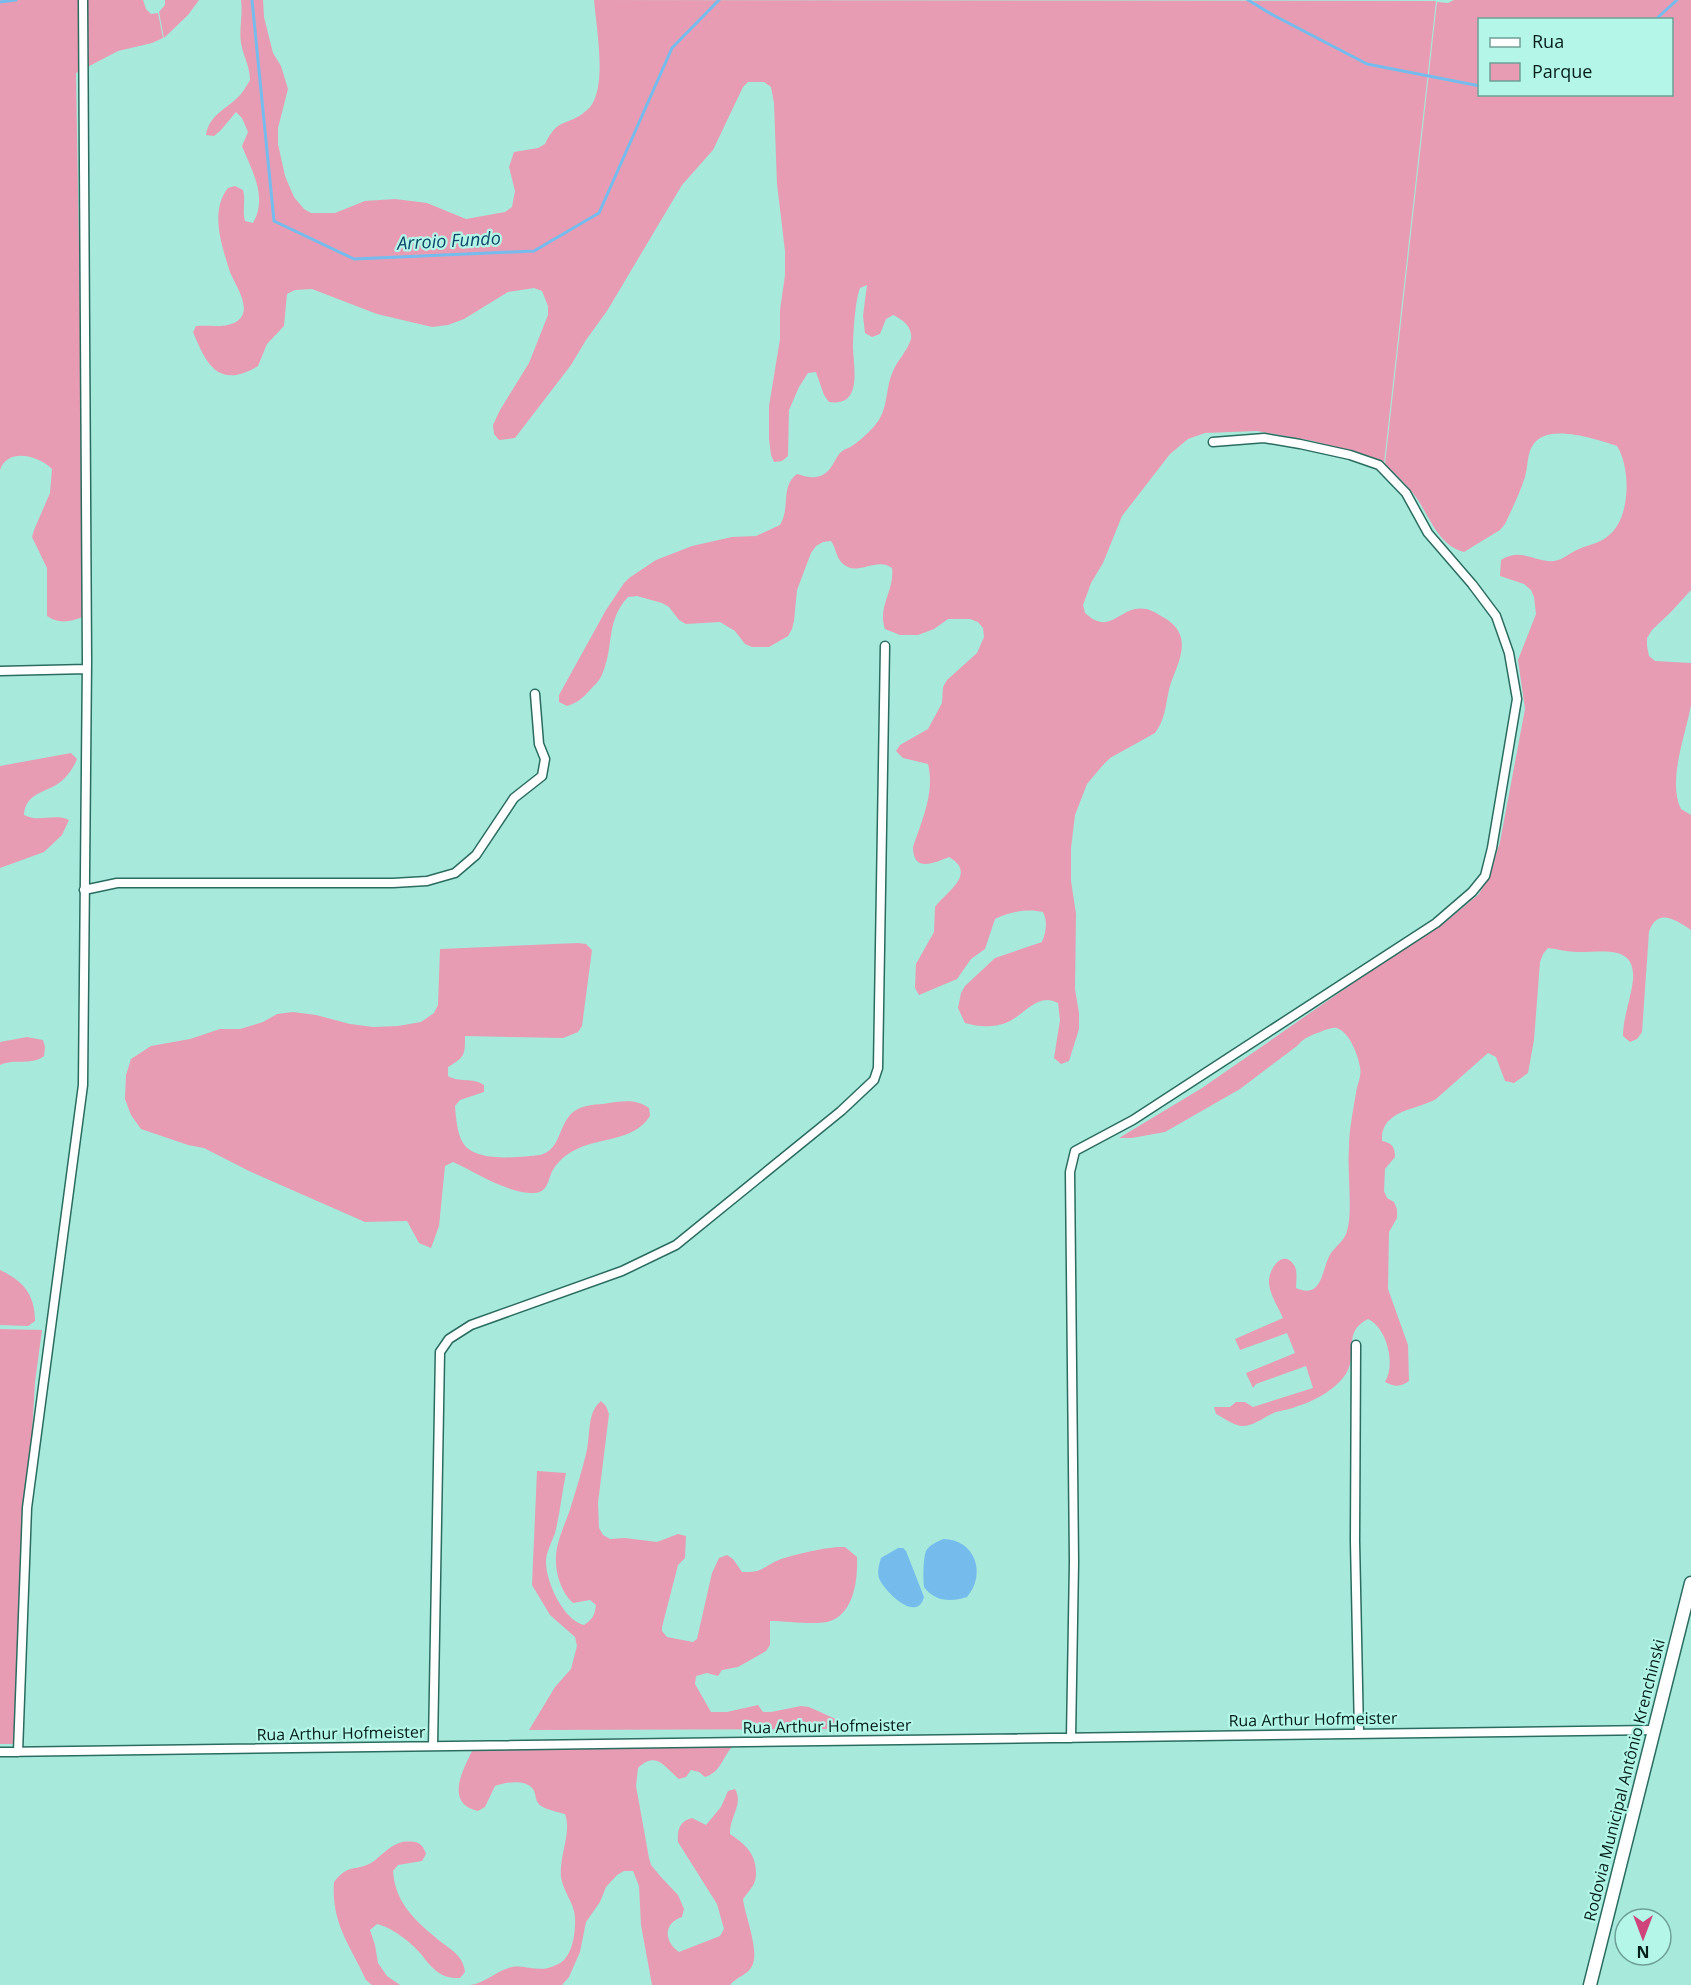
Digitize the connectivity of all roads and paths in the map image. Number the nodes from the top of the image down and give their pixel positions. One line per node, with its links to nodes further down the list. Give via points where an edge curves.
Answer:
1 (84, 0): 4 (street)
2 (1213, 442): 12 (street, via 1264,438 1350,455 1379,465 1406,493 1428,533 1496,616 1509,653 1517,699 1492,848 1485,876 1472,892 1436,923 1306,1009 1133,1120 1075,1151 1070,1172 1074,1562)
3 (885, 646): 13 (street, via 878,1068 874,1080 676,1245 622,1271 471,1325 449,1339 440,1352)
4 (87, 669): 5 (street); 7 (street)
5 (0, 671)
6 (535, 694): 7 (street, via 539,744 545,759 542,776 514,798 476,855 455,873 393,884 117,884)
7 (84, 890): 15 (street, via 83,1085 27,1508)
8 (1356, 1345): 11 (street)
9 (1691, 1583): 10 (main road, Rodovia Municipal Antônio Krenchinski)
10 (1654, 1730): 11 (street, Rua Arthur Hofmeister); 16 (main road, Rodovia Municipal Antônio Krenchinski)
11 (1359, 1734): 12 (street, Rua Arthur Hofmeister)
12 (1071, 1738): 13 (street, Rua Arthur Hofmeister)
13 (433, 1746): 15 (street, Rua Arthur Hofmeister)
14 (0, 1752): 15 (street, Rua Arthur Hofmeister)
15 (18, 1752)
16 (1590, 1985)

